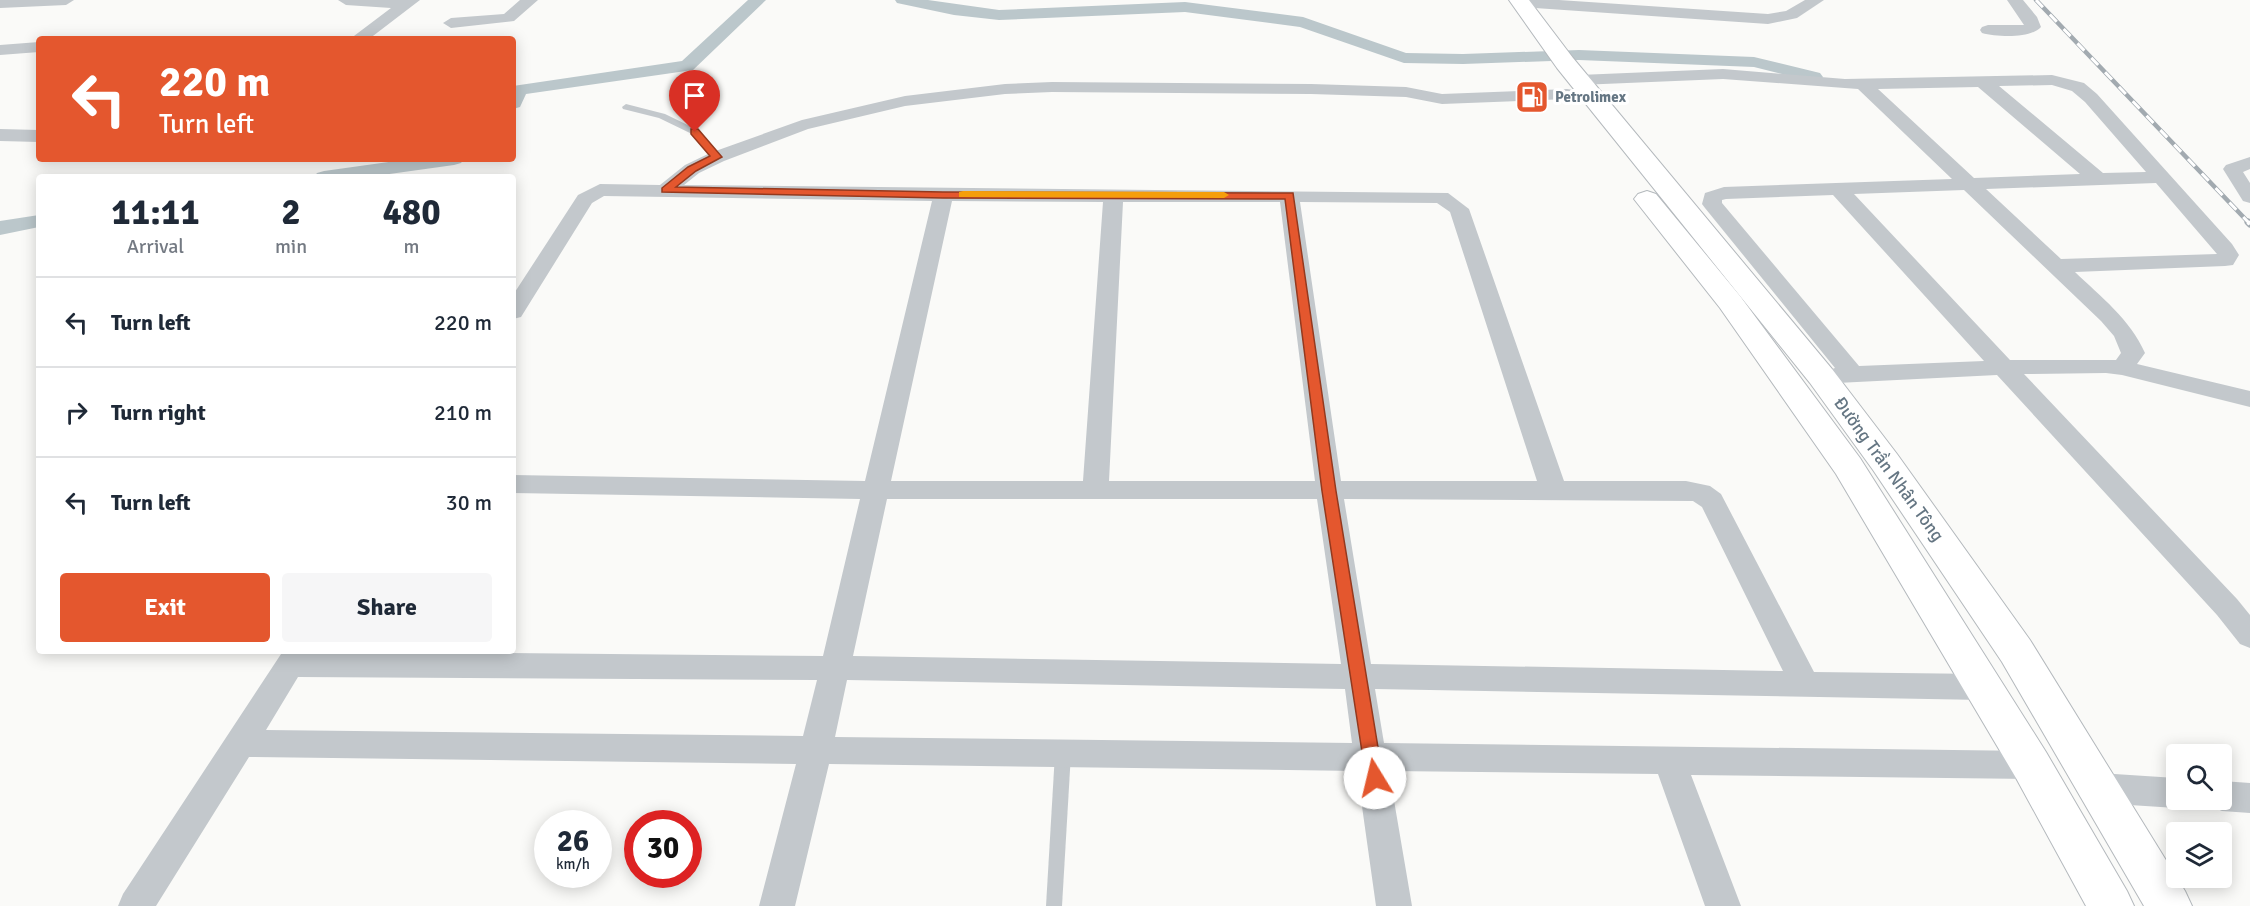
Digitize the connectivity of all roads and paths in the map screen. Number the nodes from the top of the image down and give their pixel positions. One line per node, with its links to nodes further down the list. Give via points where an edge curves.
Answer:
1 (66, 0): 9 (street)
2 (346, 0): 8 (street)
3 (530, 0): 10 (street, via 500,21)
4 (1499, 0): 15 (highway)
5 (1816, 0): 7 (street, via 1791,15 1768,20)
6 (2015, 0): 11 (street, via 2033,27)
7 (1520, 1): 15 (highway)
8 (409, 2): 12 (street)
9 (0, 3)
10 (451, 23)
11 (1988, 30)
12 (362, 36)
13 (36, 48): 14 (street)
14 (0, 50)
15 (1557, 66): 17 (street); 21 (street, via 1442,99 1406,92 1311,89 1005,89 853,111 802,125); 36 (highway, Đường Trần Nhân Tông); 37 (highway, Đường Trần Nhân Tông, via 1600,140 1730,302)
16 (1982, 81): 17 (street); 23 (street, via 2052,80 2078,87); 24 (street)
17 (1863, 84): 25 (street)
18 (626, 107): 21 (lane, via 662,116 695,132)
19 (0, 135): 20 (street)
20 (36, 136)
21 (717, 157): 26 (street, via 692,169)
22 (2250, 163): 31 (street, via 2233,168)
23 (2161, 177): 24 (street); 32 (street, via 2225,248 2225,260)
24 (2098, 180): 25 (street)
25 (1969, 185): 27 (street); 32 (street)
26 (666, 190): 29 (street); 33 (street, via 600,190 591,194)
27 (1839, 190): 34 (street); 36 (street, via 1724,193 1712,197 1712,204)
28 (1113, 194): 29 (street); 30 (street); 40 (street)
29 (943, 195): 41 (street)
30 (1289, 196): 42 (street); 43 (street, via 1442,197 1455,204)
31 (2250, 197)
32 (2057, 266): 35 (street, via 2125,334 2133,353)
33 (516, 307)
34 (2006, 367): 35 (street); 36 (street); 44 (street)
35 (2122, 368): 38 (street)
36 (1837, 375): 37 (highway); 56 (highway, Đường Trần Nhân Tông, via 1885,462 2016,651)
37 (1784, 379): 49 (highway, Đường Trần Nhân Tông, via 1848,466)
38 (2250, 399)
39 (516, 484): 41 (street)
40 (1096, 488): 41 (street); 42 (street)
41 (874, 490): 46 (street)
42 (1329, 491): 43 (street); 47 (street)
43 (1554, 491): 48 (street, via 1686,490 1701,493 1712,501)
44 (2250, 636)
45 (294, 658): 46 (street); 50 (street)
46 (834, 669): 47 (street); 51 (street)
47 (1358, 678): 48 (street); 53 (street)
48 (1805, 684): 49 (street)
49 (1983, 687): 55 (highway, Đường Trần Nhân Tông)
50 (238, 743): 51 (street); 60 (street)
51 (816, 750): 52 (street); 61 (street)
52 (1063, 753): 53 (street); 62 (lane)
53 (1371, 757): 54 (street); 63 (street)
54 (1670, 760): 55 (street); 64 (street)
55 (2031, 765): 65 (highway, Đường Trần Nhân Tông)
56 (2099, 788): 57 (street); 66 (highway, Đường Trần Nhân Tông)
57 (2166, 792)
58 (2232, 797): 59 (street)
59 (2250, 798)
60 (136, 906)
61 (777, 906)
62 (1054, 906)
63 (1394, 906)
64 (1723, 906)
65 (2111, 906)
66 (2169, 906)

